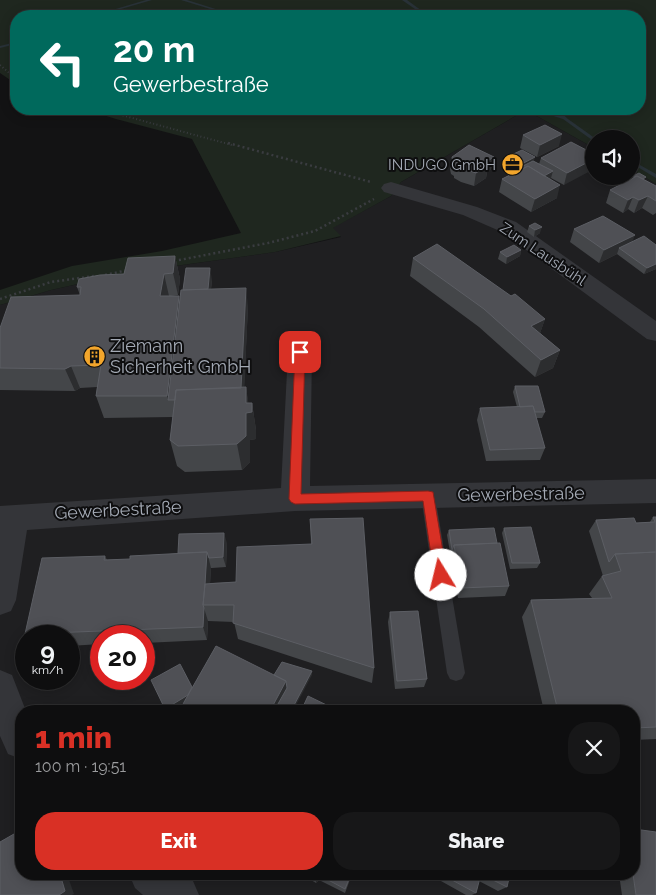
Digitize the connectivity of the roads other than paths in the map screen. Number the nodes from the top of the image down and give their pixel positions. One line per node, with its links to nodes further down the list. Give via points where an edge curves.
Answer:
1 (391, 188): 2 (street, Zum Lausbühl, via 470,210 508,228)
2 (656, 334)
3 (300, 352): 6 (street)
4 (656, 491): 5 (street, Gewerbestraße)
5 (428, 496): 6 (street, Gewerbestraße); 9 (lane)
6 (295, 499): 7 (street, Gewerbestraße)
7 (7, 518): 8 (street)
8 (0, 600)
9 (456, 674)
10 (0, 687): 11 (street)
11 (15, 728)
12 (156, 880): 13 (street)
13 (179, 895)

